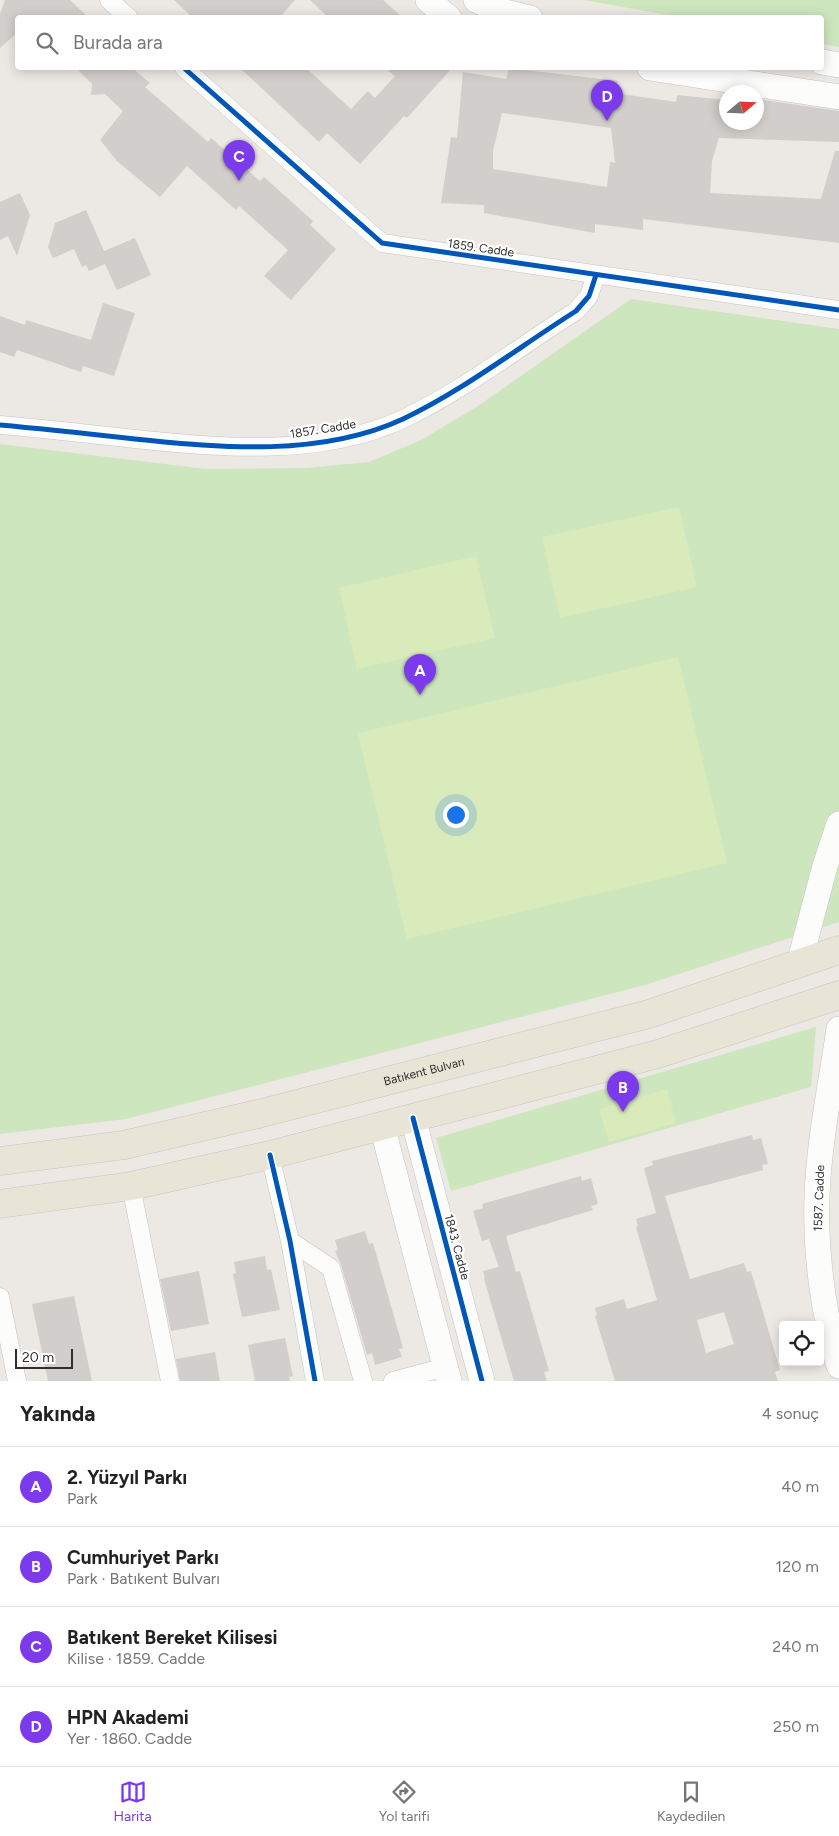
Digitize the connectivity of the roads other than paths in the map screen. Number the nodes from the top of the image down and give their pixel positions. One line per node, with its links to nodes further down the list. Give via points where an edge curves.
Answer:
1 (109, 0): 4 (street)
2 (428, 0): 5 (street)
3 (476, 0): 6 (street)
4 (126, 15)
5 (445, 15)
6 (516, 15)
7 (824, 62): 8 (street)
8 (839, 65)
9 (186, 70): 12 (street, 1859. Cadde, via 382,243)
10 (663, 70): 11 (street)
11 (839, 97)
12 (596, 275): 13 (street, 1859. Cadde); 14 (street, 1857. Cadde, via 589,296 576,311 440,399 402,419 369,431 296,444 223,448)
13 (839, 310)
14 (0, 425)
15 (839, 824): 17 (street)
16 (839, 950): 17 (main road, Batıkent Bulvarı)
17 (799, 964): 23 (main road, Batıkent Bulvarı, via 649,1014 258,1114 124,1145)
18 (839, 995): 20 (main road, via 658,1054)
19 (839, 1030): 28 (street, 1587. Cadde, via 819,1173 817,1212 824,1295)
20 (413, 1118): 21 (main road); 35 (street, 1843. Cadde)
21 (382, 1126): 22 (main road); 29 (street)
22 (270, 1155): 24 (main road); 26 (street)
23 (0, 1161)
24 (131, 1186): 25 (main road); 31 (street)
25 (0, 1204)
26 (290, 1241): 32 (street); 33 (street, via 331,1268)
27 (0, 1297): 30 (street)
28 (839, 1366)
29 (447, 1374): 34 (street)
30 (17, 1381)
31 (170, 1381)
32 (315, 1381)
33 (363, 1381)
34 (393, 1381)
35 (482, 1381)

